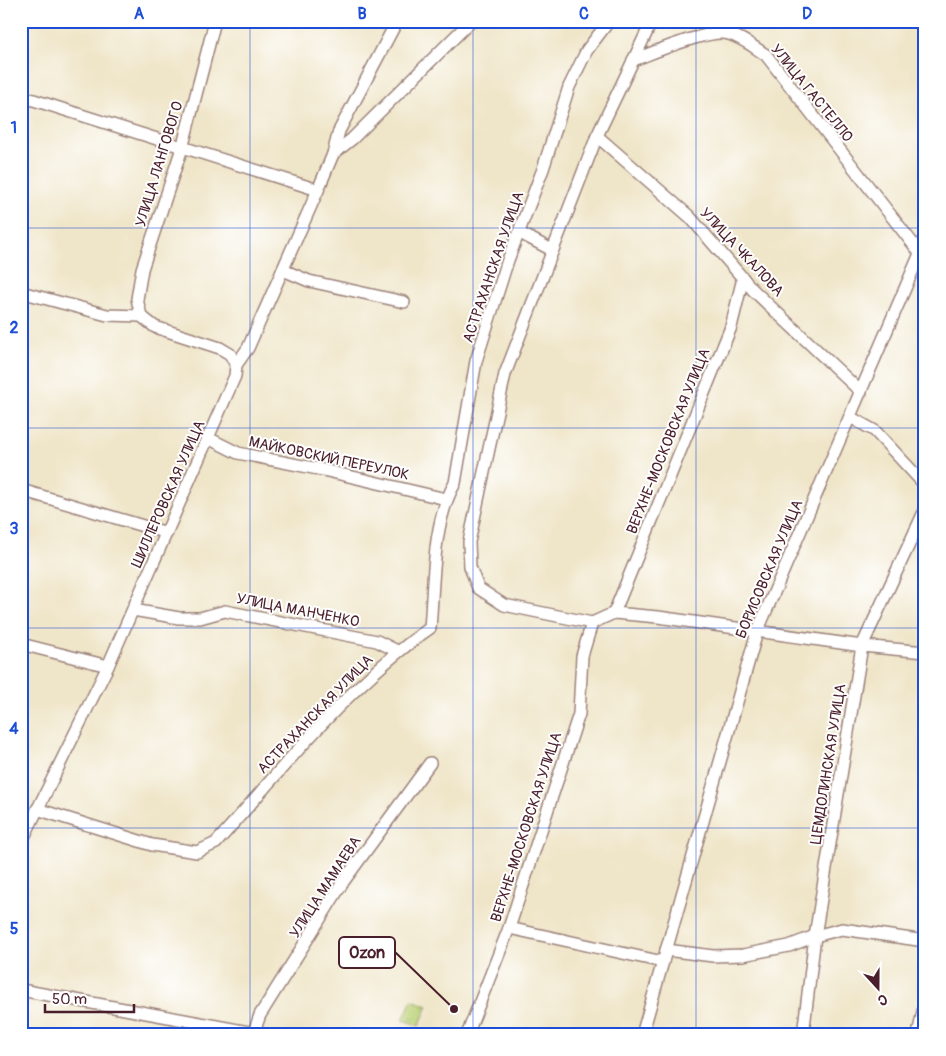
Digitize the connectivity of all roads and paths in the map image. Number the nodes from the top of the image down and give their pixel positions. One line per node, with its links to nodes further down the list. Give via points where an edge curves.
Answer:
1 (215, 21): 9 (street, УЛИЦА ЛАНГОВОГО)
2 (398, 21): 10 (street, ШИЛЛЕРОВСКАЯ УЛИЦА, via 339,131)
3 (470, 21): 10 (street, ШИЛЛЕРОВСКАЯ УЛИЦА)
4 (609, 21): 12 (street, АСТРАХАНСКАЯ УЛИЦА, via 587,50 569,87)
5 (652, 21): 6 (street)
6 (633, 60): 8 (street); 15 (street, УЛИЦА ГАСТЕЛЛО, via 708,35 728,33 747,42 766,55)
7 (21, 96): 9 (street)
8 (597, 136): 14 (street); 17 (street, УЛИЦА ЧКАЛОВА, via 690,217)
9 (183, 145): 11 (street); 20 (street, УЛИЦА ЛАНГОВОГО, via 142,269 137,299)
10 (333, 154): 11 (street, ШИЛЛЕРОВСКАЯ УЛИЦА)
11 (318, 190): 16 (street, ШИЛЛЕРОВСКАЯ УЛИЦА)
12 (520, 233): 14 (street); 27 (street, АСТРАХАНСКАЯ УЛИЦА, via 508,260 476,361 455,483)
13 (925, 242): 15 (street, БОРИСОВСКАЯ УЛИЦА)
14 (552, 250): 32 (street, via 503,383 469,542 470,566 478,588 504,605)
15 (922, 256): 22 (street, БОРИСОВСКАЯ УЛИЦА)
16 (283, 270): 19 (street, via 309,281); 21 (street, ШИЛЛЕРОВСКАЯ УЛИЦА, via 248,348)
17 (743, 278): 22 (street, УЛИЦА ЧКАЛОВА); 31 (street, ВЕРХНЕ-МОСКОВСКАЯ УЛИЦА, via 731,326)
18 (21, 292): 20 (street, via 107,314)
19 (404, 302)
20 (141, 316): 21 (street, via 155,327 220,348 230,354)
21 (236, 365): 24 (street, ШИЛЛЕРОВСКАЯ УЛИЦА, via 236,376)
22 (861, 392): 23 (street, БОРИСОВСКАЯ УЛИЦА)
23 (850, 418): 25 (street, via 875,431); 33 (street, БОРИСОВСКАЯ УЛИЦА)
24 (208, 438): 27 (street, МАЙКОВСКИЙ ПЕРЕУЛОК, via 238,453); 29 (street, ШИЛЛЕРОВСКАЯ УЛИЦА)
25 (925, 484)
26 (21, 490): 29 (street)
27 (446, 499): 36 (street, АСТРАХАНСКАЯ УЛИЦА, via 440,521 430,628)
28 (925, 510): 35 (street, ЦЕМДОЛИНСКАЯ УЛИЦА)
29 (167, 533): 30 (street, ШИЛЛЕРОВСКАЯ УЛИЦА)
30 (133, 610): 36 (street, УЛИЦА МАНЧЕНКО, via 179,618 200,618 225,611 378,641); 38 (street, ШИЛЛЕРОВСКАЯ УЛИЦА)
31 (614, 613): 32 (street); 33 (street)
32 (592, 623): 42 (street, ВЕРХНЕ-МОСКОВСКАЯ УЛИЦА, via 582,656 580,714)
33 (757, 632): 35 (street); 45 (street, БОРИСОВСКАЯ УЛИЦА)
34 (21, 644): 38 (street)
35 (862, 646): 37 (street); 43 (street, ЦЕМДОЛИНСКАЯ УЛИЦА)
36 (397, 651): 40 (street, АСТРАХАНСКАЯ УЛИЦА, via 344,700 216,843 197,852 152,846)
37 (925, 652)
38 (108, 666): 40 (street, ШИЛЛЕРОВСКАЯ УЛИЦА)
39 (430, 763): 49 (street, УЛИЦА МАМАЕВА, via 343,882 260,1015)
40 (37, 809): 41 (street, ШИЛЛЕРОВСКАЯ УЛИЦА)
41 (21, 843)
42 (509, 928): 46 (street); 50 (street, ВЕРХНЕ-МОСКОВСКАЯ УЛИЦА)
43 (816, 936): 44 (street, via 842,929); 45 (street, via 790,946 743,956); 52 (street, ЦЕМДОЛИНСКАЯ УЛИЦА)
44 (925, 941)
45 (666, 950): 46 (street, БОРИСОВСКАЯ УЛИЦА)
46 (663, 962): 51 (street, БОРИСОВСКАЯ УЛИЦА)
47 (21, 990): 49 (street)
48 (925, 1002): 53 (street)
49 (260, 1034)
50 (467, 1035)
51 (642, 1035)
52 (802, 1035)
53 (918, 1035)

